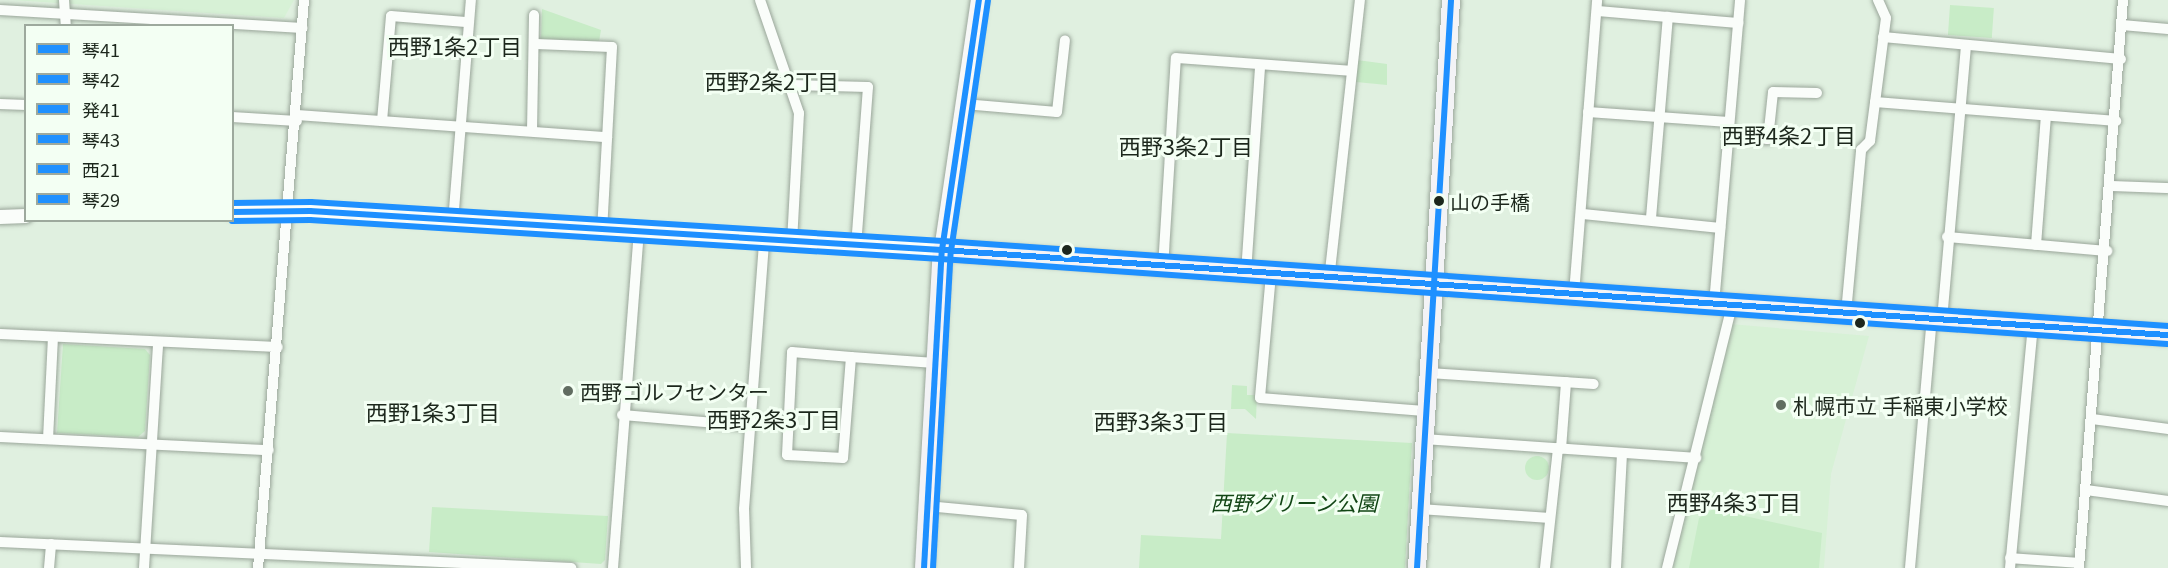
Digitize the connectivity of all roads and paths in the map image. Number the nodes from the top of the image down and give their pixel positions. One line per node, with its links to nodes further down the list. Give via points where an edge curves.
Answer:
1 (64, 0): 13 (street)
2 (304, 0): 23 (street)
3 (471, 0): 17 (street)
4 (760, 0): 32 (street)
5 (979, 0): 36 (main road)
6 (1360, 0): 31 (street)
7 (1451, 0): 74 (main road)
8 (1740, 0): 18 (street)
9 (1878, 0): 25 (street, via 1886,18)
10 (2123, 0): 22 (street)
11 (1597, 5): 15 (street); 39 (street)
12 (0, 10): 13 (street)
13 (65, 14): 16 (street); 19 (street)
14 (534, 15): 27 (street)
15 (1668, 17): 18 (street); 42 (street)
16 (156, 22): 20 (street)
17 (466, 22): 44 (street, via 391,16); 47 (street)
18 (1738, 23): 46 (street)
19 (66, 24)
20 (205, 24)
21 (234, 25): 23 (street)
22 (2122, 25): 24 (street); 29 (street)
23 (302, 28): 43 (street)
24 (2168, 29)
25 (1884, 37): 28 (street); 34 (street)
26 (1065, 40): 36 (street, via 1057,112)
27 (535, 44): 48 (street); 50 (street, via 612,47)
28 (1966, 45): 29 (street); 38 (street)
29 (2121, 59): 45 (street)
30 (1260, 65): 31 (street); 70 (street, via 1176,58); 71 (street)
31 (1352, 71): 73 (street)
32 (792, 85): 65 (street, via 799,113); 66 (street, via 868,87)
33 (1817, 93): 49 (street, via 1773,92 1768,139)
34 (1875, 102): 38 (street); 77 (street, via 1870,141 1861,150)
35 (0, 104): 37 (street)
36 (964, 104): 68 (main road)
37 (24, 105)
38 (1960, 110): 40 (street); 63 (street)
39 (1588, 112): 42 (street); 55 (street)
40 (2046, 116): 45 (street); 67 (street)
41 (234, 117): 43 (street)
42 (1661, 117): 46 (street); 58 (street)
43 (297, 118): 44 (street); 53 (street)
44 (382, 121): 47 (street)
45 (2116, 121): 51 (street)
46 (1729, 122): 49 (street)
47 (459, 129): 48 (street); 59 (street)
48 (532, 131): 50 (street)
49 (1728, 135): 60 (street)
50 (607, 137): 61 (street)
51 (2110, 186): 52 (street); 69 (street)
52 (2168, 188)
53 (291, 211): 54 (street); 59 (street); 85 (street)
54 (234, 212)
55 (1583, 214): 58 (street); 75 (street)
56 (24, 216): 57 (street)
57 (0, 217)
58 (1651, 218): 60 (street)
59 (453, 222): 61 (street)
60 (1720, 228): 76 (street)
61 (602, 231): 62 (street)
62 (639, 233): 64 (street); 92 (street)
63 (1947, 237): 67 (street); 78 (street)
64 (764, 240): 65 (street); 94 (street)
65 (792, 242): 66 (street)
66 (856, 245): 68 (street)
67 (2036, 245): 69 (street)
68 (942, 250): 70 (main road); 87 (main road)
69 (2107, 251): 80 (street)
70 (1163, 268): 71 (main road)
71 (1246, 273): 72 (main road)
72 (1271, 274): 73 (main road); 91 (street, via 1260,398)
73 (1329, 280): 74 (main road)
74 (1434, 285): 75 (main road); 88 (main road)
75 (1574, 294): 76 (main road)
76 (1723, 305): 77 (main road); 103 (street)
77 (1846, 313): 78 (main road)
78 (1937, 319): 79 (main road); 129 (street)
79 (2033, 326): 80 (main road); 114 (street)
80 (2100, 331): 82 (main road); 93 (street)
81 (0, 334): 83 (street)
82 (2168, 335)
83 (53, 338): 84 (street); 97 (street)
84 (158, 343): 85 (street); 99 (street)
85 (278, 347): 101 (street)
86 (851, 357): 86 (street, via 792,352 787,455 843,458); 87 (street)
87 (935, 363): 106 (main road)
88 (1429, 373): 89 (street); 91 (main road)
89 (1566, 382): 90 (street); 100 (street)
90 (1594, 384)
91 (1427, 411): 98 (main road)
92 (622, 415): 94 (street); 121 (street)
93 (2092, 419): 95 (street); 104 (street)
94 (750, 426): 122 (street)
95 (2168, 429)
96 (0, 437): 97 (street)
97 (48, 439): 99 (street)
98 (1425, 439): 100 (street); 107 (main road)
99 (150, 445): 101 (street); 111 (street)
100 (1560, 448): 102 (street); 108 (street)
101 (269, 450): 112 (street)
102 (1622, 453): 103 (street); 127 (street)
103 (1696, 458): 128 (street)
104 (2086, 490): 105 (street); 116 (street)
105 (2168, 501)
106 (927, 506): 123 (main road); 124 (street, via 1022,515)
107 (1421, 508): 108 (street); 125 (main road)
108 (1549, 518): 126 (street)
109 (0, 542): 110 (street)
110 (51, 544): 111 (street); 117 (street)
111 (145, 548): 112 (street); 118 (street)
112 (259, 554): 113 (street); 119 (street)
113 (315, 562): 115 (street)
114 (2010, 563): 116 (street)
115 (381, 564): 120 (street)
116 (2079, 566)
117 (49, 568)
118 (144, 568)
119 (258, 568)
120 (571, 568)
121 (614, 568)
122 (746, 568)
123 (924, 568)
124 (1019, 568)
125 (1417, 568)
126 (1545, 568)
127 (1616, 568)
128 (1667, 568)
129 (1910, 568)

